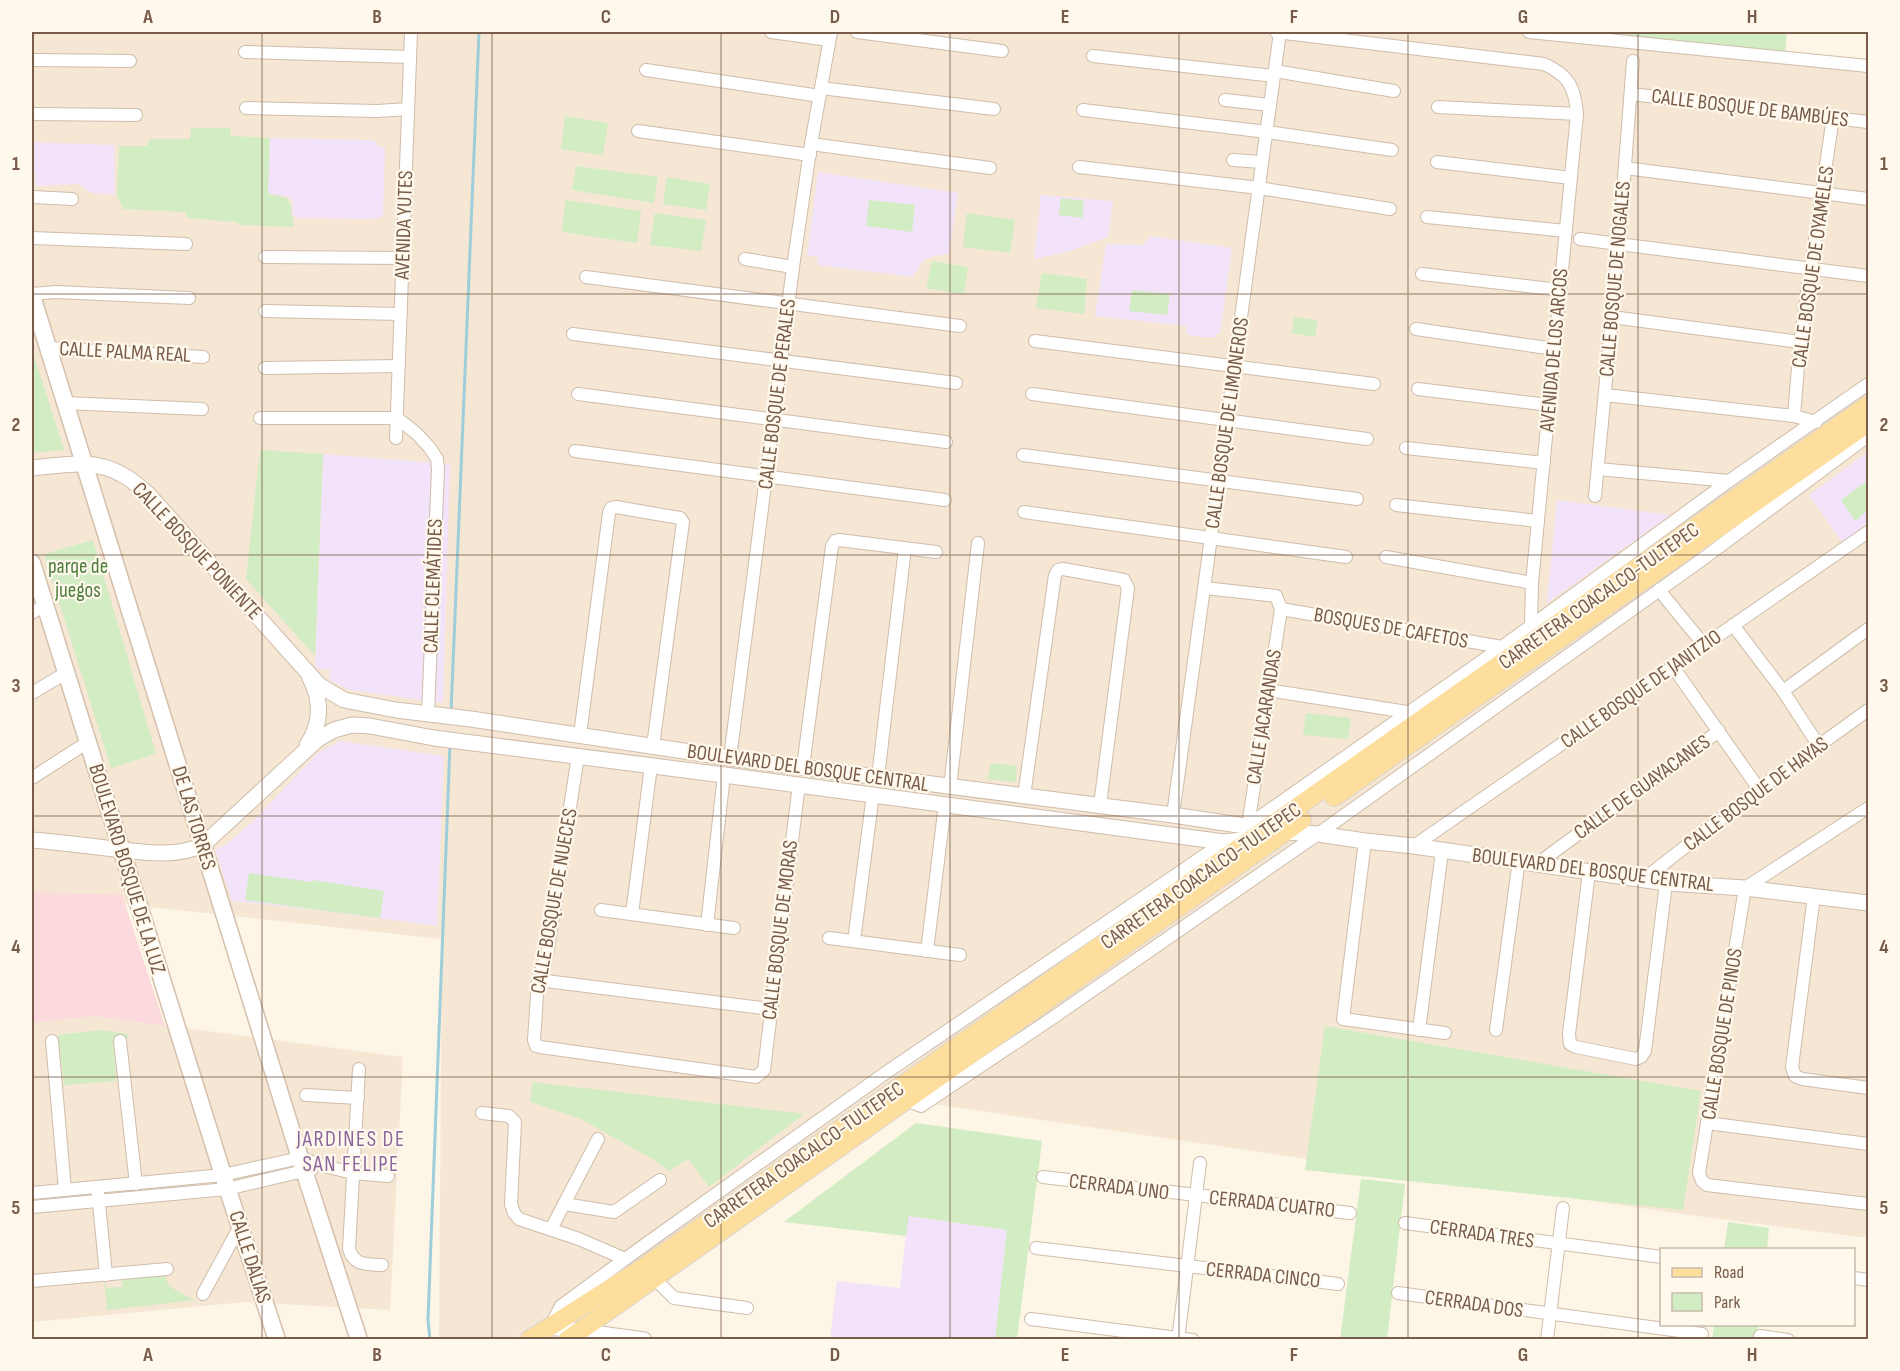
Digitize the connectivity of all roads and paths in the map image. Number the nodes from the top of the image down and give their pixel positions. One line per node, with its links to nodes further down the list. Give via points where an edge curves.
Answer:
1 (411, 32): 10 (street, AVENIDA YUTES)
2 (771, 32): 6 (street)
3 (857, 32): 7 (street)
4 (1278, 32): 16 (street, CALLE BOSQUE DE LIMONEROS); 28 (street, AVENIDA DE LOS ARCOS, via 1544,64 1566,77 1575,95)
5 (1529, 32): 14 (street)
6 (830, 36): 18 (street, CALLE BOSQUE DE PERALES)
7 (1002, 51)
8 (244, 52): 10 (street)
9 (1093, 56): 16 (street)
10 (410, 57): 24 (street, AVENIDA YUTES)
11 (32, 60): 12 (street)
12 (130, 61)
13 (1633, 61): 19 (street, CALLE BOSQUE DE NOGALES)
14 (1869, 66)
15 (646, 70): 18 (street)
16 (1274, 74): 17 (street); 21 (street, CALLE BOSQUE DE LIMONEROS)
17 (1394, 91)
18 (821, 92): 25 (street); 34 (street, CALLE BOSQUE DE PERALES)
19 (1631, 94): 30 (street, CALLE BOSQUE DE BAMBÚES); 41 (street, CALLE BOSQUE DE NOGALES)
20 (1225, 100): 21 (street)
21 (1270, 105): 33 (street, CALLE BOSQUE DE LIMONEROS)
22 (1438, 107): 28 (street)
23 (246, 108): 24 (street)
24 (408, 109): 56 (street, AVENIDA YUTES)
25 (994, 109)
26 (1083, 110): 33 (street)
27 (32, 114): 29 (street)
28 (1577, 114): 42 (street, AVENIDA DE LOS ARCOS)
29 (136, 115)
30 (1833, 117): 31 (street, CALLE BOSQUE DE BAMBÚES); 44 (street, CALLE BOSQUE DE OYAMELES)
31 (1869, 122)
32 (638, 131): 34 (street)
33 (1266, 132): 35 (street); 37 (street, CALLE BOSQUE DE LIMONEROS)
34 (810, 149): 40 (street); 58 (street, CALLE BOSQUE DE PERALES)
35 (1392, 150)
36 (1233, 159): 37 (street)
37 (1262, 162): 43 (street, CALLE BOSQUE DE LIMONEROS)
38 (1437, 162): 42 (street)
39 (1079, 166): 43 (street)
40 (990, 168)
41 (1625, 168): 44 (street); 53 (street, CALLE BOSQUE DE NOGALES)
42 (1570, 178): 50 (street, AVENIDA DE LOS ARCOS)
43 (1259, 188): 48 (street); 80 (street, CALLE BOSQUE DE LIMONEROS)
44 (1822, 194): 47 (street); 59 (street, CALLE BOSQUE DE OYAMELES)
45 (32, 197): 46 (street)
46 (72, 199)
47 (1869, 199)
48 (1390, 209)
49 (1427, 218): 50 (street)
50 (1566, 231): 63 (street, AVENIDA DE LOS ARCOS)
51 (32, 238): 54 (street)
52 (1580, 239): 53 (street)
53 (1619, 243): 59 (street); 69 (street, CALLE BOSQUE DE NOGALES)
54 (186, 244)
55 (265, 257): 56 (street)
56 (403, 258): 68 (street, AVENIDA YUTES)
57 (745, 259): 58 (street)
58 (793, 267): 66 (street, CALLE BOSQUE DE PERALES)
59 (1811, 269): 61 (street); 74 (street, CALLE BOSQUE DE OYAMELES)
60 (1422, 274): 63 (street)
61 (1869, 276)
62 (586, 278): 66 (street)
63 (1560, 291): 76 (street, AVENIDA DE LOS ARCOS)
64 (32, 295): 65 (street, via 56,292); 75 (main road, DE LAS TORRES)
65 (189, 298)
66 (788, 304): 70 (street); 78 (street, CALLE BOSQUE DE PERALES)
67 (265, 311): 68 (street)
68 (401, 314): 79 (street, AVENIDA YUTES)
69 (1612, 317): 74 (street); 88 (street, CALLE BOSQUE DE NOGALES)
70 (960, 326)
71 (1416, 329): 76 (street)
72 (573, 334): 78 (street)
73 (1035, 341): 80 (street)
74 (1800, 342): 93 (street, CALLE BOSQUE DE OYAMELES)
75 (48, 348): 77 (street, CALLE PALMA REAL); 89 (main road, DE LAS TORRES)
76 (1554, 349): 90 (street, AVENIDA DE LOS ARCOS)
77 (203, 357)
78 (781, 361): 82 (street); 96 (street, CALLE BOSQUE DE PERALES)
79 (399, 366): 81 (street); 95 (street, AVENIDA YUTES)
80 (1234, 366): 83 (street); 97 (street, CALLE BOSQUE DE LIMONEROS)
81 (265, 368)
82 (956, 383)
83 (1374, 384)
84 (1869, 384): 98 (street)
85 (1418, 389): 90 (street)
86 (578, 394): 96 (street)
87 (1032, 394): 97 (street)
88 (1605, 395): 93 (street); 110 (street, CALLE BOSQUE DE NOGALES)
89 (65, 403): 92 (street); 108 (main road, DE LAS TORRES)
90 (1549, 405): 107 (street, AVENIDA DE LOS ARCOS)
91 (1869, 405): 175 (main road, CARRETERA COACALCO-TULTEPEC)
92 (202, 409)
93 (1794, 416): 98 (street)
94 (260, 418): 95 (street)
95 (397, 418): 101 (street, AVENIDA YUTES); 146 (street, CALLE CLEMÁTIDES, via 436,459 438,470)
96 (774, 420): 103 (street); 111 (street, CALLE BOSQUE DE PERALES)
97 (1227, 420): 102 (street); 112 (street, CALLE BOSQUE DE LIMONEROS)
98 (1816, 422): 113 (street)
99 (1869, 423): 175 (main road, CARRETERA COACALCO-TULTEPEC)
100 (1869, 436): 130 (street)
101 (396, 438)
102 (1366, 439)
103 (945, 442)
104 (1406, 448): 107 (street)
105 (575, 451): 111 (street)
106 (1023, 455): 112 (street)
107 (1544, 462): 119 (street, AVENIDA DE LOS ARCOS)
108 (84, 463): 109 (street, CALLE BOSQUE PONIENTE); 139 (street, CALLE BOSQUE PONIENTE, via 122,474 148,494); 180 (main road, DE LAS TORRES)
109 (32, 468)
110 (1598, 469): 113 (street); 114 (street, CALLE BOSQUE DE NOGALES)
111 (766, 476): 116 (street); 156 (street, CALLE BOSQUE DE PERALES)
112 (1219, 481): 115 (street); 121 (street, CALLE BOSQUE DE LIMONEROS)
113 (1729, 481): 133 (street)
114 (1595, 496)
115 (1356, 499)
116 (945, 500)
117 (1396, 505): 119 (street)
118 (1024, 512): 121 (street)
119 (1538, 521): 128 (street, AVENIDA DE LOS ARCOS)
120 (1869, 532): 134 (street, CALLE BOSQUE DE JANITZIO)
121 (1212, 538): 125 (street); 129 (street, CALLE BOSQUE DE LIMONEROS)
122 (978, 543): 164 (street)
123 (905, 548): 124 (street); 158 (street, via 839,540 832,546); 161 (street)
124 (936, 552)
125 (1346, 557)
126 (1386, 557): 128 (street)
127 (32, 563): 131 (main road, BOULEVARD BOSQUE DE LA LUZ)
128 (1532, 583): 133 (street, AVENIDA DE LOS ARCOS)
129 (1205, 588): 132 (street, via 1275,596); 173 (street, CALLE BOSQUE DE LIMONEROS)
130 (1659, 590): 136 (street); 176 (street)
131 (38, 609): 140 (main road, BOULEVARD BOSQUE DE LA LUZ)
132 (1281, 609): 137 (street, BOSQUES DE CAFETOS); 141 (street, CALLE JACARANDAS)
133 (1530, 625): 137 (street)
134 (1733, 625): 136 (street, CALLE BOSQUE DE JANITZIO); 142 (street)
135 (1869, 629): 142 (street)
136 (1704, 645): 138 (street, CALLE BOSQUE DE JANITZIO)
137 (1502, 647): 145 (street)
138 (1673, 667): 147 (street); 181 (street, CALLE BOSQUE DE JANITZIO)
139 (308, 672): 146 (street, BOULEVARD DEL BOSQUE CENTRAL, via 319,685 344,699); 153 (street, via 317,692 320,713 315,734)
140 (66, 673): 143 (street); 150 (main road, BOULEVARD BOSQUE DE LA LUZ)
141 (1268, 690): 145 (street); 175 (street, CALLE JACARANDAS)
142 (1783, 691): 152 (street)
143 (32, 693)
144 (1869, 710): 152 (street, CALLE BOSQUE DE HAYAS)
145 (1407, 712): 175 (street)
146 (432, 714): 148 (street, BOULEVARD DEL BOSQUE CENTRAL)
147 (1719, 731): 166 (street); 185 (street, CALLE DE GUAYACANES)
148 (551, 732): 149 (street, BOULEVARD DEL BOSQUE CENTRAL); 154 (street)
149 (580, 735): 151 (street, BOULEVARD DEL BOSQUE CENTRAL); 151 (street, via 609,513 616,507 680,518 683,522)
150 (88, 742): 162 (street); 182 (main road, BOULEVARD BOSQUE DE LA LUZ)
151 (653, 746): 156 (street, BOULEVARD DEL BOSQUE CENTRAL)
152 (1819, 746): 166 (street, CALLE BOSQUE DE HAYAS)
153 (303, 752): 154 (street, BOULEVARD DEL BOSQUE CENTRAL, via 334,730 352,725); 180 (street)
154 (549, 752): 155 (street, BOULEVARD DEL BOSQUE CENTRAL)
155 (578, 756): 157 (street, BOULEVARD DEL BOSQUE CENTRAL); 200 (street, CALLE BOSQUE DE NUECES, via 547,955)
156 (730, 758): 158 (street, BOULEVARD DEL BOSQUE CENTRAL)
157 (651, 766): 160 (street, BOULEVARD DEL BOSQUE CENTRAL); 193 (street)
158 (803, 767): 159 (street, BOULEVARD DEL BOSQUE CENTRAL)
159 (836, 771): 161 (street, BOULEVARD DEL BOSQUE CENTRAL); 165 (street)
160 (724, 775): 163 (street, BOULEVARD DEL BOSQUE CENTRAL); 194 (street)
161 (878, 777): 164 (street, BOULEVARD DEL BOSQUE CENTRAL)
162 (32, 778)
163 (799, 784): 165 (street, BOULEVARD DEL BOSQUE CENTRAL); 201 (street, CALLE BOSQUE DE MORAS)
164 (950, 787): 168 (street, BOULEVARD DEL BOSQUE CENTRAL)
165 (834, 789): 167 (street, BOULEVARD DEL BOSQUE CENTRAL)
166 (1759, 789): 187 (street, CALLE BOSQUE DE HAYAS)
167 (873, 795): 169 (street, BOULEVARD DEL BOSQUE CENTRAL); 197 (street)
168 (1024, 796): 170 (street, BOULEVARD DEL BOSQUE CENTRAL); 170 (street, via 1055,575 1063,568 1124,580 1128,588)
169 (945, 804): 174 (street, BOULEVARD DEL BOSQUE CENTRAL); 198 (street)
170 (1100, 805): 172 (street, BOULEVARD DEL BOSQUE CENTRAL)
171 (1869, 808): 189 (street)
172 (1136, 810): 173 (street, BOULEVARD DEL BOSQUE CENTRAL); 174 (street)
173 (1173, 815): 175 (street, BOULEVARD DEL BOSQUE CENTRAL)
174 (1133, 830): 179 (street, BOULEVARD DEL BOSQUE CENTRAL)
175 (1266, 833): 176 (street, BOULEVARD DEL BOSQUE CENTRAL); 179 (street, BOULEVARD DEL BOSQUE CENTRAL); 212 (main road, CARRETERA COACALCO-TULTEPEC); 254 (main road, CARRETERA COACALCO-TULTEPEC)
176 (1318, 834): 178 (street, BOULEVARD DEL BOSQUE CENTRAL); 212 (street, via 921,1106)
177 (32, 840): 182 (street)
178 (1365, 841): 181 (street, BOULEVARD DEL BOSQUE CENTRAL); 202 (street, via 1342,1016)
179 (1224, 842): 241 (street, via 884,1074)
180 (202, 845): 182 (street, via 180,852); 218 (main road, DE LAS TORRES)
181 (1414, 846): 183 (street, BOULEVARD DEL BOSQUE CENTRAL)
182 (122, 849): 223 (main road, BOULEVARD BOSQUE DE LA LUZ)
183 (1442, 851): 184 (street, BOULEVARD DEL BOSQUE CENTRAL); 202 (street)
184 (1520, 860): 185 (street, BOULEVARD DEL BOSQUE CENTRAL); 203 (street)
185 (1537, 864): 186 (street, BOULEVARD DEL BOSQUE CENTRAL)
186 (1590, 872): 187 (street, BOULEVARD DEL BOSQUE CENTRAL); 188 (street, via 1570,1044 1636,1059 1646,1051)
187 (1644, 879): 188 (street, BOULEVARD DEL BOSQUE CENTRAL)
188 (1666, 883): 189 (street, BOULEVARD DEL BOSQUE CENTRAL)
189 (1745, 888): 190 (street, BOULEVARD DEL BOSQUE CENTRAL); 214 (street, CALLE BOSQUE DE PINOS)
190 (1814, 896): 191 (street, BOULEVARD DEL BOSQUE CENTRAL); 209 (street, via 1792,1067 1795,1076 1802,1079)
191 (1869, 903)
192 (601, 910): 193 (street)
193 (632, 914): 194 (street)
194 (707, 925): 195 (street)
195 (734, 928)
196 (829, 938): 197 (street)
197 (854, 941): 198 (street)
198 (927, 951): 199 (street)
199 (960, 955)
200 (538, 980): 201 (street); 207 (street, CALLE BOSQUE DE NUECES, via 536,1046)
201 (770, 1009): 207 (street, CALLE BOSQUE DE MORAS, via 764,1070 756,1077)
202 (1419, 1030): 204 (street)
203 (1496, 1030)
204 (1444, 1034)
205 (52, 1041): 226 (street)
206 (120, 1041): 224 (street)
207 (649, 1063)
208 (359, 1069): 211 (street)
209 (1869, 1088)
210 (306, 1095): 211 (street)
211 (358, 1098): 219 (street)
212 (906, 1100): 246 (main road, CARRETERA COACALCO-TULTEPEC)
213 (482, 1113): 237 (street, via 513,1118 514,1213 519,1219)
214 (1707, 1124): 216 (street); 231 (street, CALLE BOSQUE DE PINOS, via 1699,1173 1707,1185)
215 (598, 1139): 230 (street)
216 (1869, 1144)
217 (1200, 1163): 228 (street)
218 (302, 1164): 219 (street); 223 (street); 260 (main road, DE LAS TORRES)
219 (353, 1173): 220 (street); 242 (street, via 349,1249 358,1263)
220 (388, 1176)
221 (1043, 1177): 228 (street, CERRADA UNO)
222 (660, 1180): 230 (street, via 614,1212)
223 (225, 1182): 224 (street); 229 (street); 236 (main road, CALLE DALIAS)
224 (136, 1184): 225 (street)
225 (98, 1187): 226 (street); 229 (street)
226 (65, 1190): 227 (street)
227 (32, 1193)
228 (1195, 1196): 234 (street, CERRADA CUATRO); 243 (street)
229 (99, 1201): 232 (street); 245 (street)
230 (564, 1204): 237 (street)
231 (1869, 1204)
232 (32, 1207)
233 (1563, 1208): 238 (street)
234 (1350, 1213)
235 (1405, 1223): 238 (street, CERRADA TRES)
236 (240, 1226): 250 (street); 259 (main road, CALLE DALIAS)
237 (551, 1229): 241 (street)
238 (1559, 1244): 240 (street); 252 (street)
239 (1036, 1248): 243 (street)
240 (1660, 1257)
241 (625, 1259): 254 (street, via 561,1306)
242 (382, 1265)
243 (1187, 1267): 248 (street, CERRADA CINCO); 258 (street)
244 (167, 1269): 245 (street)
245 (106, 1275): 247 (street)
246 (654, 1278): 251 (street, via 674,1298); 256 (main road, CARRETERA COACALCO-TULTEPEC)
247 (32, 1281)
248 (1338, 1284)
249 (1398, 1293): 252 (street, CERRADA DOS)
250 (203, 1294)
251 (747, 1308)
252 (1550, 1314): 255 (street); 264 (street)
253 (1031, 1319): 258 (street)
254 (555, 1333): 256 (street); 261 (main road, CARRETERA COACALCO-TULTEPEC)
255 (1702, 1334)
256 (573, 1335): 262 (street)
257 (1760, 1336): 265 (street)
258 (1178, 1339): 263 (street)
259 (277, 1340)
260 (359, 1340)
261 (529, 1340)
262 (645, 1340)
263 (1193, 1340)
264 (1547, 1340)
265 (1788, 1340)

